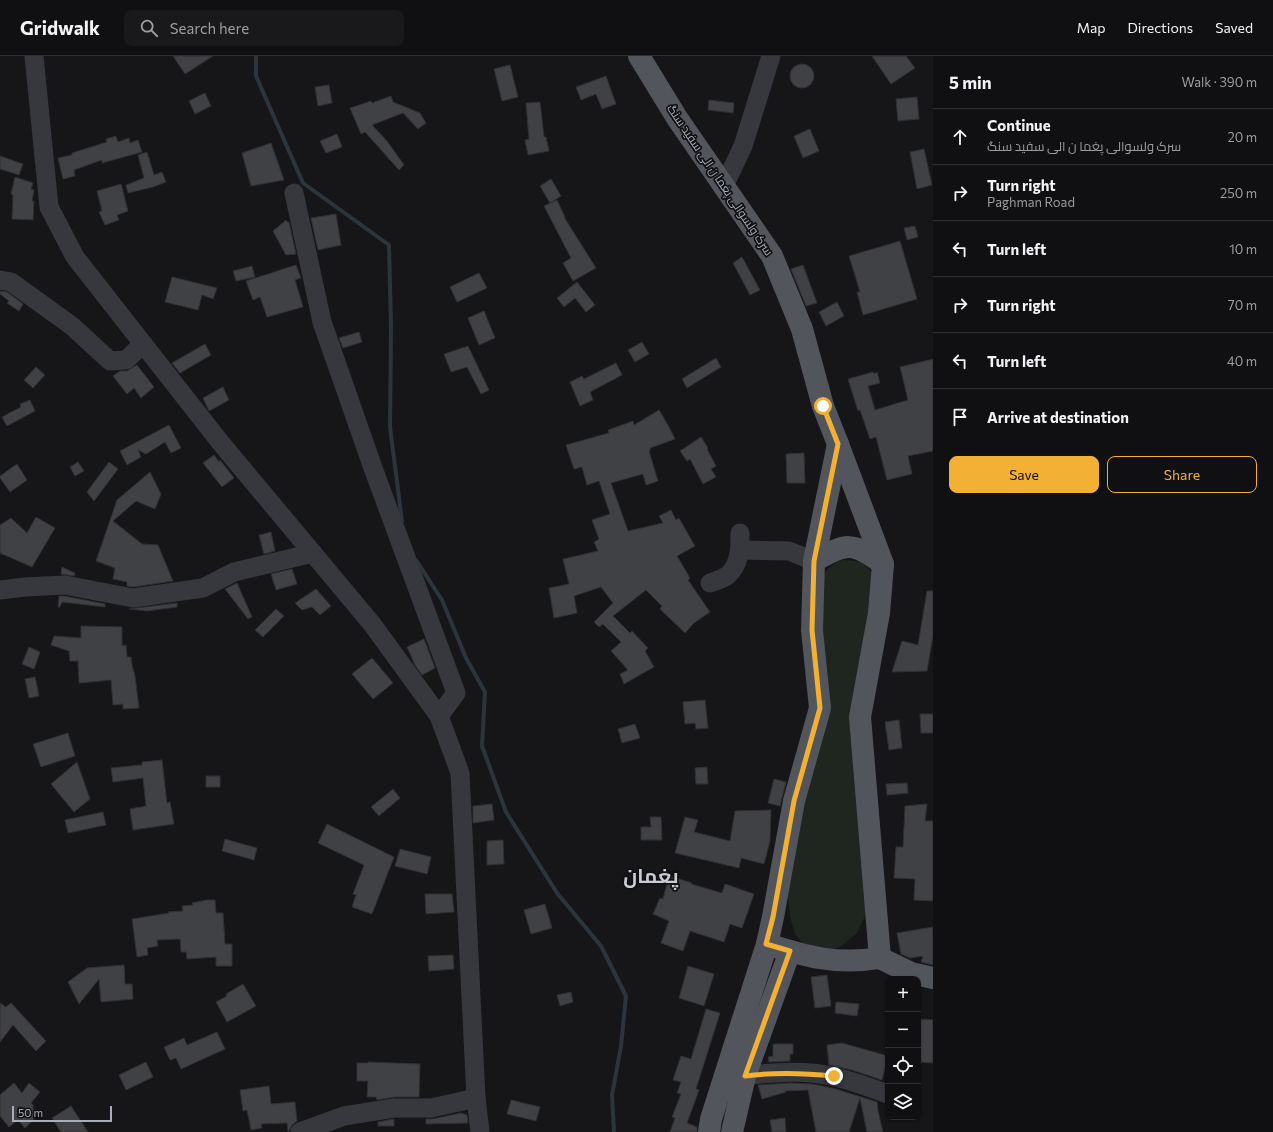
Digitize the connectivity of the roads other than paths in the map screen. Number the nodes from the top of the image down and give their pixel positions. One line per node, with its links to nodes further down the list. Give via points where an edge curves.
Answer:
1 (34, 56): 7 (street, via 49,207 75,257)
2 (639, 56): 4 (main road, سرک ولسوالی پغما ن الی سفید سنگ, via 677,118)
3 (771, 56): 4 (street, via 743,146)
4 (724, 186): 8 (main road, سرک ولسوالی پغما ن الی سفید سنگ, via 772,256 802,329 823,406)
5 (294, 192): 14 (street, via 322,322 456,692)
6 (0, 280): 7 (street, via 11,282 72,326 110,361 126,360)
7 (143, 344): 9 (street, via 220,442)
8 (838, 444): 10 (main road); 11 (main road, سرک ولسوالی پغما ن الی سفید سنگ)
9 (313, 553): 13 (street, via 234,572 203,588 133,598 65,585); 14 (street, via 372,624)
10 (814, 561): 11 (main road, via 834,550 849,546 869,553); 12 (street, via 789,550 740,542 737,563 727,576); 15 (main road, via 812,630 820,708 794,801)
11 (884, 564): 17 (main road, via 879,613 860,717)
12 (710, 583)
13 (0, 590)
14 (439, 716): 21 (street, via 460,773)
15 (766, 944): 16 (main road); 24 (main road)
16 (790, 951): 17 (main road, via 828,960 865,961); 19 (main road)
17 (880, 958): 18 (main road, via 911,973)
18 (933, 978)
19 (745, 1076): 20 (street, via 766,1073 834,1076); 25 (main road)
20 (885, 1093)
21 (476, 1098): 22 (street, via 431,1108 394,1108 344,1116); 23 (street)
22 (300, 1132)
23 (480, 1132)
24 (709, 1132)
25 (732, 1132)

